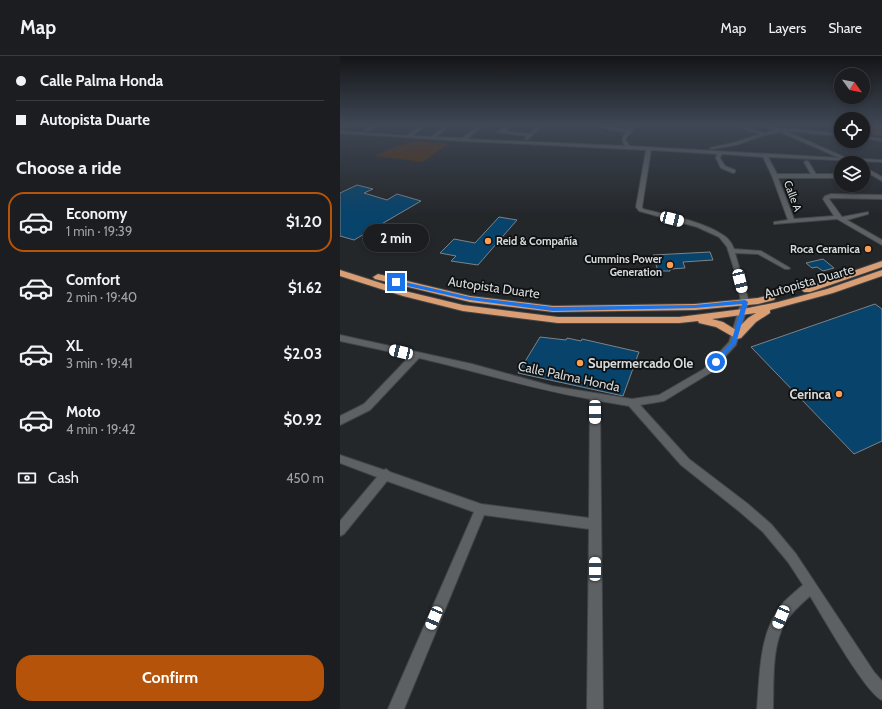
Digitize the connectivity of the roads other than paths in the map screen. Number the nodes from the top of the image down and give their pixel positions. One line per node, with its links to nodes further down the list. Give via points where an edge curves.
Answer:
1 (648, 154): 21 (street, via 639,206 641,210 715,232 728,243)
2 (719, 154): 9 (street, via 718,158 723,167)
3 (742, 154): 4 (street)
4 (765, 156): 5 (street); 11 (street, Calle A)
5 (834, 159)
6 (870, 161): 7 (street)
7 (882, 161)
8 (806, 162): 13 (street)
9 (733, 171)
10 (870, 172): 14 (street)
11 (775, 176): 13 (street); 18 (street, Calle A)
12 (834, 176): 13 (street)
13 (815, 177)
14 (882, 180)
15 (882, 198): 17 (street, via 827,197)
16 (866, 213): 17 (street)
17 (840, 218): 18 (street); 20 (street)
18 (792, 222): 19 (street)
19 (776, 223)
20 (882, 243)
21 (731, 251): 24 (street, via 758,252); 28 (street, via 738,272)
22 (882, 264): 28 (highway, Autopista Duarte, via 808,290 758,301)
23 (340, 265): 28 (highway, Autopista Duarte, via 470,299 553,309)
24 (787, 268)
25 (340, 273): 29 (highway, Autopista Duarte, via 406,294 463,308 558,320)
26 (882, 273): 27 (highway, Autopista Duarte, via 830,291)
27 (779, 304): 28 (highway, Autopista Duarte); 30 (highway, via 752,320)
28 (744, 307): 29 (highway, Autopista Duarte); 30 (street, Calle Palma Honda)
29 (692, 319): 30 (highway, via 719,324)
30 (737, 335): 34 (street, Calle Palma Honda, via 733,343 707,371 661,398)
31 (340, 338): 32 (street, Calle Palma Honda)
32 (416, 356): 33 (street, Calle Palma Honda); 35 (street, via 367,407)
33 (595, 396): 34 (street, Calle Palma Honda); 39 (street)
34 (632, 403): 41 (street, via 686,462 767,528)
35 (340, 421)
36 (340, 459): 37 (street)
37 (386, 474): 38 (street); 40 (street)
38 (481, 509): 39 (street); 43 (street)
39 (594, 524): 44 (street)
40 (340, 530)
41 (811, 586): 42 (street); 45 (street, via 789,606 773,636 768,656)
42 (882, 693)
43 (396, 709)
44 (595, 709)
45 (765, 709)

